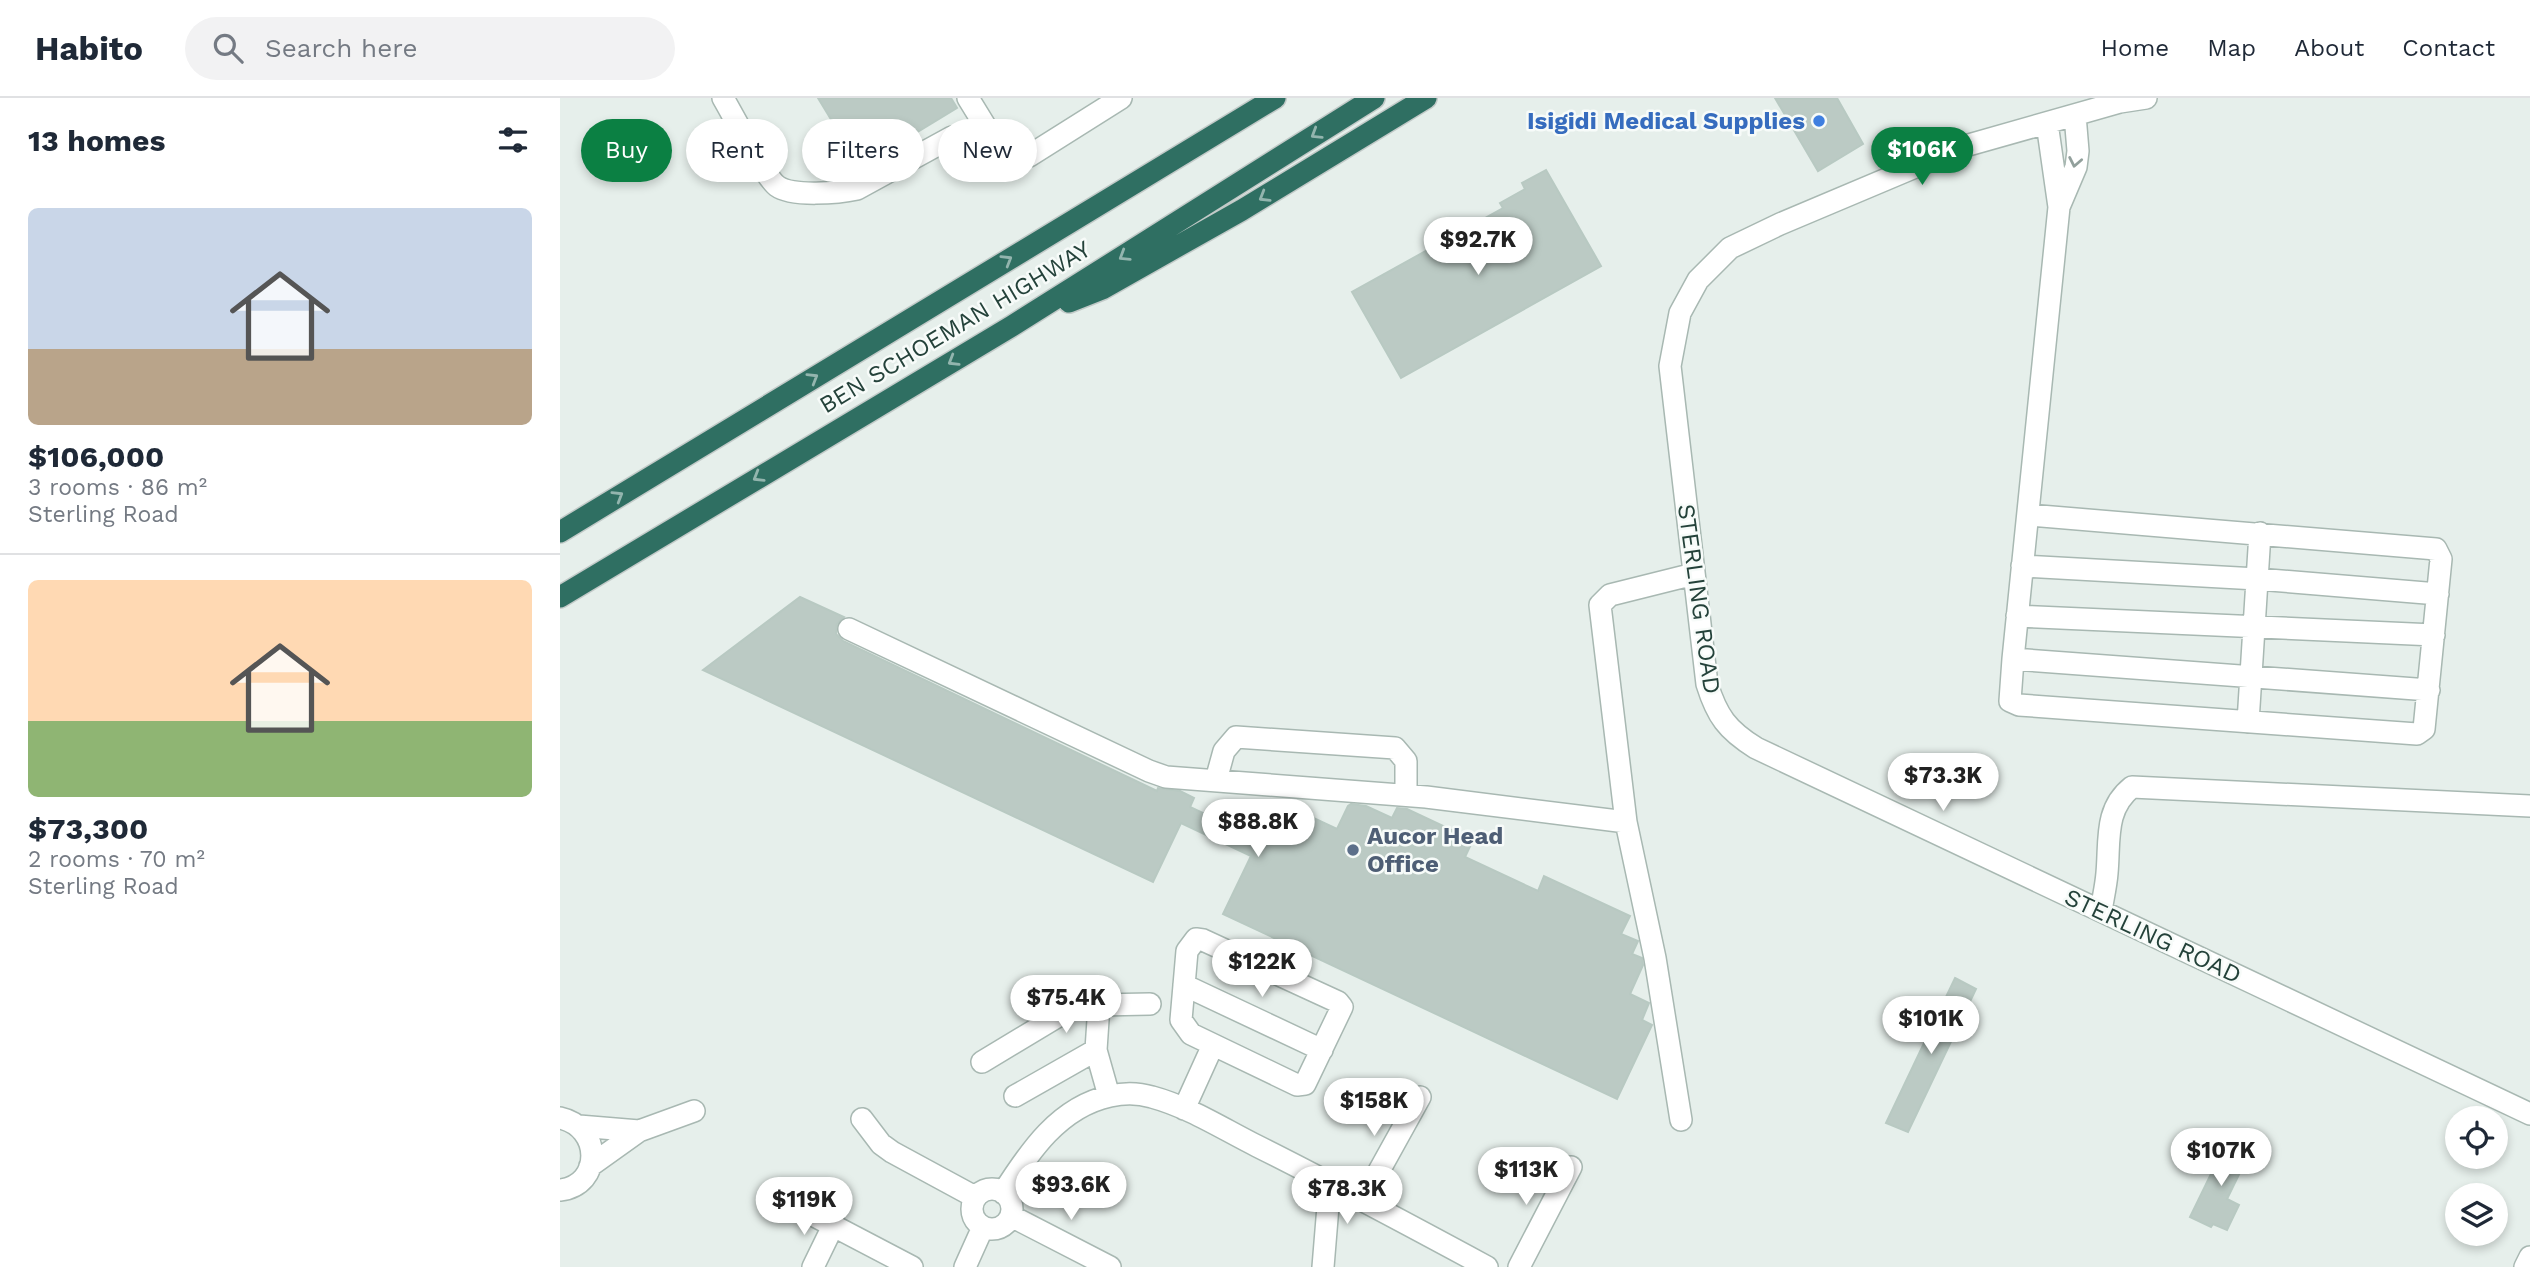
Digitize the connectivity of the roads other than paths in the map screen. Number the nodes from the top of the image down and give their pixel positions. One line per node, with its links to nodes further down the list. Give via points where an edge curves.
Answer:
1 (723, 98): 10 (street, via 773,182 787,190 840,193 857,189)
2 (968, 98): 3 (street, via 1003,155 1014,159 1029,156)
3 (1121, 98)
4 (1275, 98): 14 (highway, BEN SCHOEMAN HIGHWAY, one-way to 4)
5 (1374, 98): 12 (highway, BEN SCHOEMAN HIGHWAY, one-way to 12)
6 (1426, 98): 12 (highway, one-way to 12, via 1102,289)
7 (2146, 98): 8 (street, STERLING ROAD)
8 (2083, 108): 9 (street, STERLING ROAD); 11 (street, one-way to 11, via 2076,167)
9 (2047, 123): 11 (street); 17 (street, STERLING ROAD, via 1965,146 1780,224 1730,248 1698,280 1680,313 1670,366)
10 (938, 146)
11 (2059, 207): 13 (street)
12 (1012, 326): 20 (highway, BEN SCHOEMAN HIGHWAY, one-way to 20)
13 (2028, 515): 15 (street); 16 (street)
14 (560, 532)
15 (2260, 533): 18 (street); 19 (street, via 2436,549 2441,559)
16 (2022, 566): 18 (street); 21 (street)
17 (1694, 574): 32 (street, via 1610,595 1600,605); 33 (street, STERLING ROAD, via 1707,684 1715,708 1738,737)
18 (2257, 579): 19 (street); 22 (street)
19 (2438, 594): 24 (street)
20 (560, 597)
21 (2017, 616): 22 (street); 25 (street)
22 (2254, 626): 24 (street); 26 (street)
23 (849, 628): 29 (street, via 1149,771 1166,777)
24 (2434, 635): 27 (street)
25 (2013, 659): 26 (street); 28 (street, via 2009,698 2019,705)
26 (2251, 676): 27 (street); 28 (street)
27 (2429, 690): 28 (street, via 2426,723 2417,734)
28 (2248, 722)
29 (1216, 780): 30 (street); 30 (street, via 1224,751 1236,737 1329,742 1395,748 1406,761)
30 (1406, 795): 32 (street)
31 (2530, 806): 33 (street, via 2132,787 2122,794 2110,818)
32 (1626, 822): 49 (street, via 1655,958)
33 (2101, 911): 46 (street, STERLING ROAD)
34 (1184, 985): 37 (street, via 1181,1020 1191,1034); 39 (street); 39 (street, via 1187,951 1196,939 1338,1002 1342,1007)
35 (1150, 1004): 36 (street)
36 (1099, 1005): 38 (street); 40 (street, via 1094,994)
37 (1213, 1045): 39 (street, via 1302,1086); 44 (street)
38 (1096, 1050): 41 (street); 42 (street)
39 (1322, 1050)
40 (982, 1062)
41 (1014, 1096)
42 (1109, 1096): 44 (street, via 1149,1096); 55 (street, via 1086,1104 1056,1125)
43 (1420, 1097): 57 (street)
44 (1184, 1109): 53 (street)
45 (694, 1111): 50 (street)
46 (2530, 1114)
47 (566, 1118): 50 (street); 51 (street, via 586,1133 592,1145)
48 (862, 1119): 56 (street, via 891,1152)
49 (1681, 1120)
50 (639, 1130): 51 (street)
51 (590, 1166): 54 (street, via 579,1182)
52 (1571, 1167): 69 (street)
53 (1330, 1182): 57 (street); 67 (street)
54 (560, 1190)
55 (1003, 1193): 56 (street, via 988,1189); 59 (street, via 1009,1199)
56 (975, 1197): 61 (street, via 972,1214)
57 (1363, 1200): 68 (street)
58 (786, 1201): 60 (street)
59 (1011, 1216): 61 (street, via 996,1229); 66 (street)
60 (833, 1226): 63 (street); 64 (street)
61 (983, 1227): 65 (street)
62 (2530, 1256): 70 (street)
63 (813, 1267)
64 (912, 1267)
65 (965, 1267)
66 (1110, 1267)
67 (1323, 1267)
68 (1487, 1267)
69 (1519, 1267)
70 (2525, 1267)

